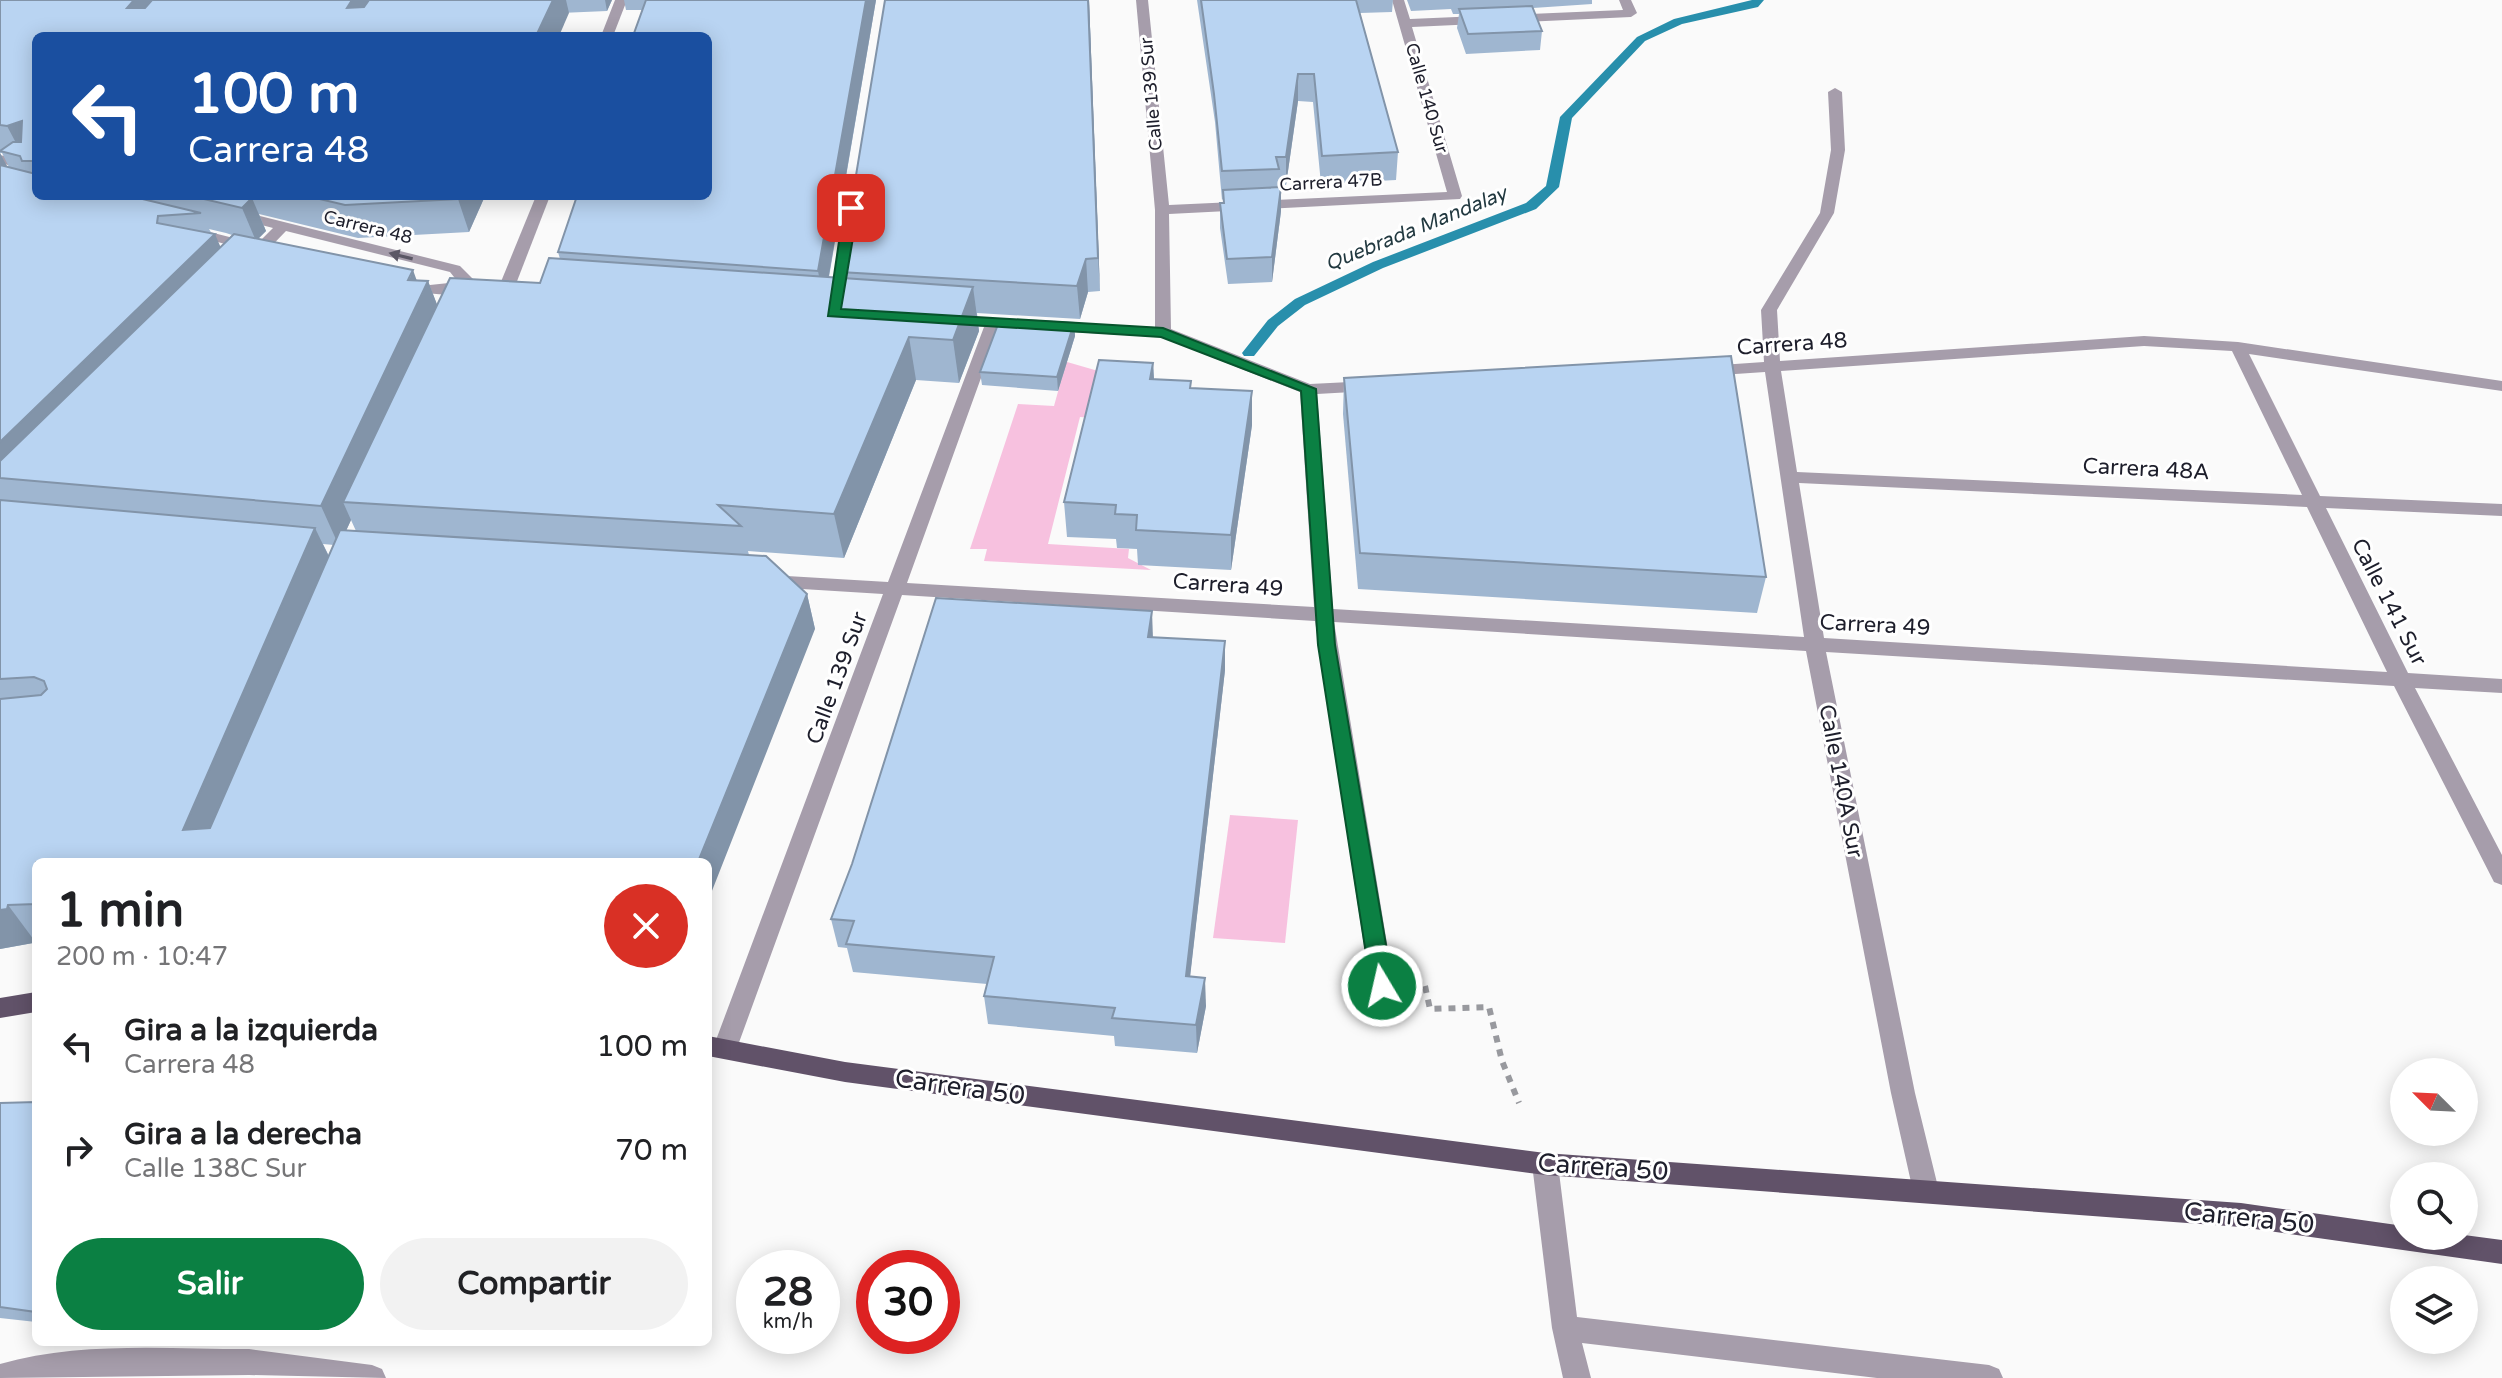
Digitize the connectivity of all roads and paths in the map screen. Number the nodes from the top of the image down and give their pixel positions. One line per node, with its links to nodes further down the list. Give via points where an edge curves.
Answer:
1 (621, 0): 6 (street)
2 (1142, 0): 15 (street, Calle 139 Sur)
3 (1398, 0): 5 (street, Calle 140 Sur)
4 (1625, 0): 5 (street, via 1631,13)
5 (1405, 23): 12 (street, Calle 140 Sur)
6 (609, 32)
7 (1835, 92): 29 (street, Calle 140A Sur, via 1838,150 1827,213 1769,310)
8 (0, 159): 9 (street)
9 (32, 164)
10 (32, 165): 11 (street)
11 (10, 178)
12 (1455, 196): 15 (street, Carrera 47B)
13 (249, 200): 16 (street)
14 (542, 200): 23 (street, Carrera 48, via 513,290)
15 (1162, 210): 27 (street, Calle 139 Sur)
16 (233, 214): 17 (street, Carrera 48); 19 (street)
17 (283, 226): 20 (street); 23 (street, Carrera 48, one-way to 17, via 455,269)
18 (180, 229): 19 (street)
19 (210, 236): 20 (street)
20 (268, 251): 21 (street)
21 (238, 272)
22 (399, 283): 23 (street, Carrera 48, via 430,290)
23 (470, 285): 24 (street)
24 (458, 310)
25 (929, 320): 26 (street)
26 (993, 324): 27 (street); 38 (street, Calle 139 Sur)
27 (1163, 332): 33 (street)
28 (2238, 347): 29 (street, Carrera 48, via 2144,341); 32 (street, Carrera 48); 35 (street, Calle 141 Sur)
29 (1771, 368): 30 (street, Carrera 48); 34 (street, Calle 140A Sur)
30 (1691, 371)
31 (1388, 385): 33 (street)
32 (2502, 386)
33 (1308, 389): 39 (street)
34 (1788, 477): 35 (street, Carrera 48A); 40 (street, Calle 140A Sur)
35 (2311, 501): 36 (street, Carrera 48A); 41 (street, Calle 141 Sur)
36 (2502, 510)
37 (745, 580): 38 (street, Carrera 49)
38 (895, 589): 39 (street, Carrera 49); 48 (street, Calle 139 Sur)
39 (1324, 615): 40 (street, Carrera 49); 44 (street)
40 (1815, 645): 41 (street, Carrera 49); 51 (street, Calle 140A Sur)
41 (2401, 680): 42 (street, Carrera 49); 43 (street, Calle 141 Sur)
42 (2502, 686)
43 (2502, 876)
44 (1382, 986)
45 (32, 1003): 46 (main road)
46 (0, 1008)
47 (1430, 1009): 49 (path, via 1489,1007)
48 (717, 1047): 50 (main road, Carrera 50, via 845,1072)
49 (1519, 1103)
50 (1545, 1164): 51 (main road, Carrera 50); 53 (street)
51 (1926, 1191): 52 (main road, Carrera 50, via 2241,1215)
52 (2502, 1252)
53 (1565, 1328): 56 (street); 57 (street)
54 (0, 1377): 55 (street, via 31,1368 102,1363 249,1362)
55 (372, 1378)
56 (1577, 1378)
57 (1989, 1378)

